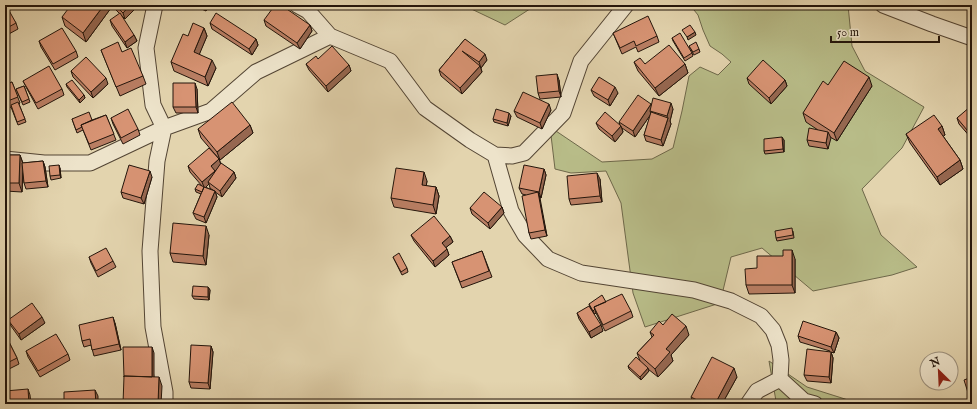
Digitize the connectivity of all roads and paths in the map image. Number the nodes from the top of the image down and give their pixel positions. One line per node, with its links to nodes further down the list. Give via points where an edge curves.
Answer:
1 (155, 5): 7 (street, via 146,48 153,105)
2 (297, 5): 5 (street, via 308,11)
3 (626, 5): 8 (street, via 581,61 563,113 524,153 512,156)
4 (883, 5): 6 (street)
5 (330, 36): 7 (street, via 256,72 211,111); 8 (street, via 390,61 425,108)
6 (972, 38)
7 (164, 128): 9 (street, via 90,163 44,163); 11 (street, via 157,161 150,251 153,327)
8 (495, 155): 10 (street, via 511,212 525,235 548,259 581,273 694,290 731,301 761,316 773,330 779,344)
9 (5, 159)
10 (780, 379): 12 (street, via 757,392); 13 (street, via 804,401)
11 (165, 404)
12 (748, 404)
13 (815, 404)

